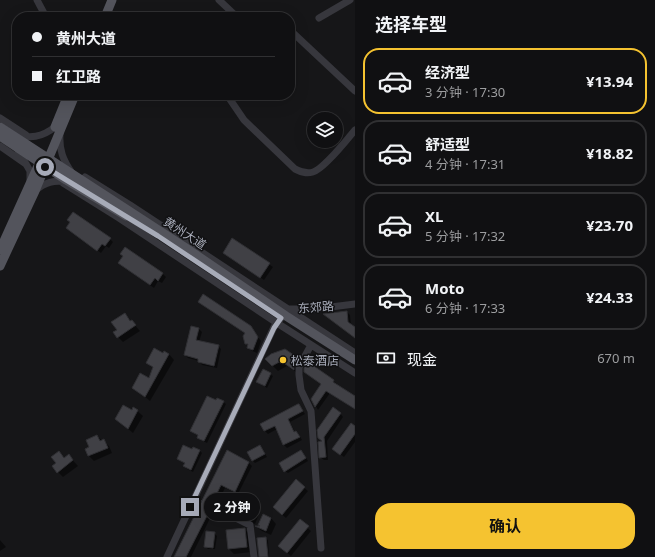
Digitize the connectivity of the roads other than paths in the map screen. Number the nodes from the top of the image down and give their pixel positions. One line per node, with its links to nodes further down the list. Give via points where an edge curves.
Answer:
1 (37, 0): 6 (street)
2 (106, 0): 7 (main road)
3 (112, 0): 8 (main road)
4 (219, 0): 9 (street)
5 (350, 0): 10 (street)
6 (43, 12)
7 (101, 12)
8 (107, 12)
9 (232, 12)
10 (319, 18)
11 (295, 35): 12 (street)
12 (355, 90)
13 (66, 100): 18 (main road)
14 (72, 100): 18 (main road)
15 (230, 100): 19 (street, via 244,120 295,169 306,173 315,172)
16 (0, 118): 22 (street)
17 (0, 127): 20 (main road, 黄州大道)
18 (58, 127): 22 (street, via 41,136); 25 (main road); 27 (street, via 61,152)
19 (355, 130)
20 (11, 134): 22 (street); 25 (main road, 黄州大道)
21 (0, 136): 24 (main road, 黄州大道)
22 (28, 137)
23 (0, 146): 26 (street)
24 (16, 147): 25 (main road, 黄州大道); 26 (street)
25 (44, 161): 28 (main road, 黄州大道); 30 (main road)
26 (28, 166): 30 (street)
27 (68, 166): 28 (street); 35 (street)
28 (73, 180): 29 (street); 34 (main road, 黄州大道, via 186,248); 36 (main road, 黄州大道)
29 (60, 181): 30 (street); 36 (street)
30 (32, 189): 31 (main road); 32 (main road)
31 (0, 250)
32 (0, 266)
33 (355, 304): 35 (street, 东郊路, via 315,309)
34 (276, 309): 35 (street, 东郊路); 39 (main road, 黄州大道)
35 (288, 309): 38 (street)
36 (279, 321): 37 (street); 40 (main road, 黄州大道); 44 (street)
37 (311, 345): 41 (street); 43 (street, via 300,367 299,375 311,411)
38 (355, 353)
39 (355, 360)
40 (355, 366)
41 (355, 373)
42 (232, 516): 45 (street, via 250,525)
43 (321, 548)
44 (167, 557)
45 (254, 557)

